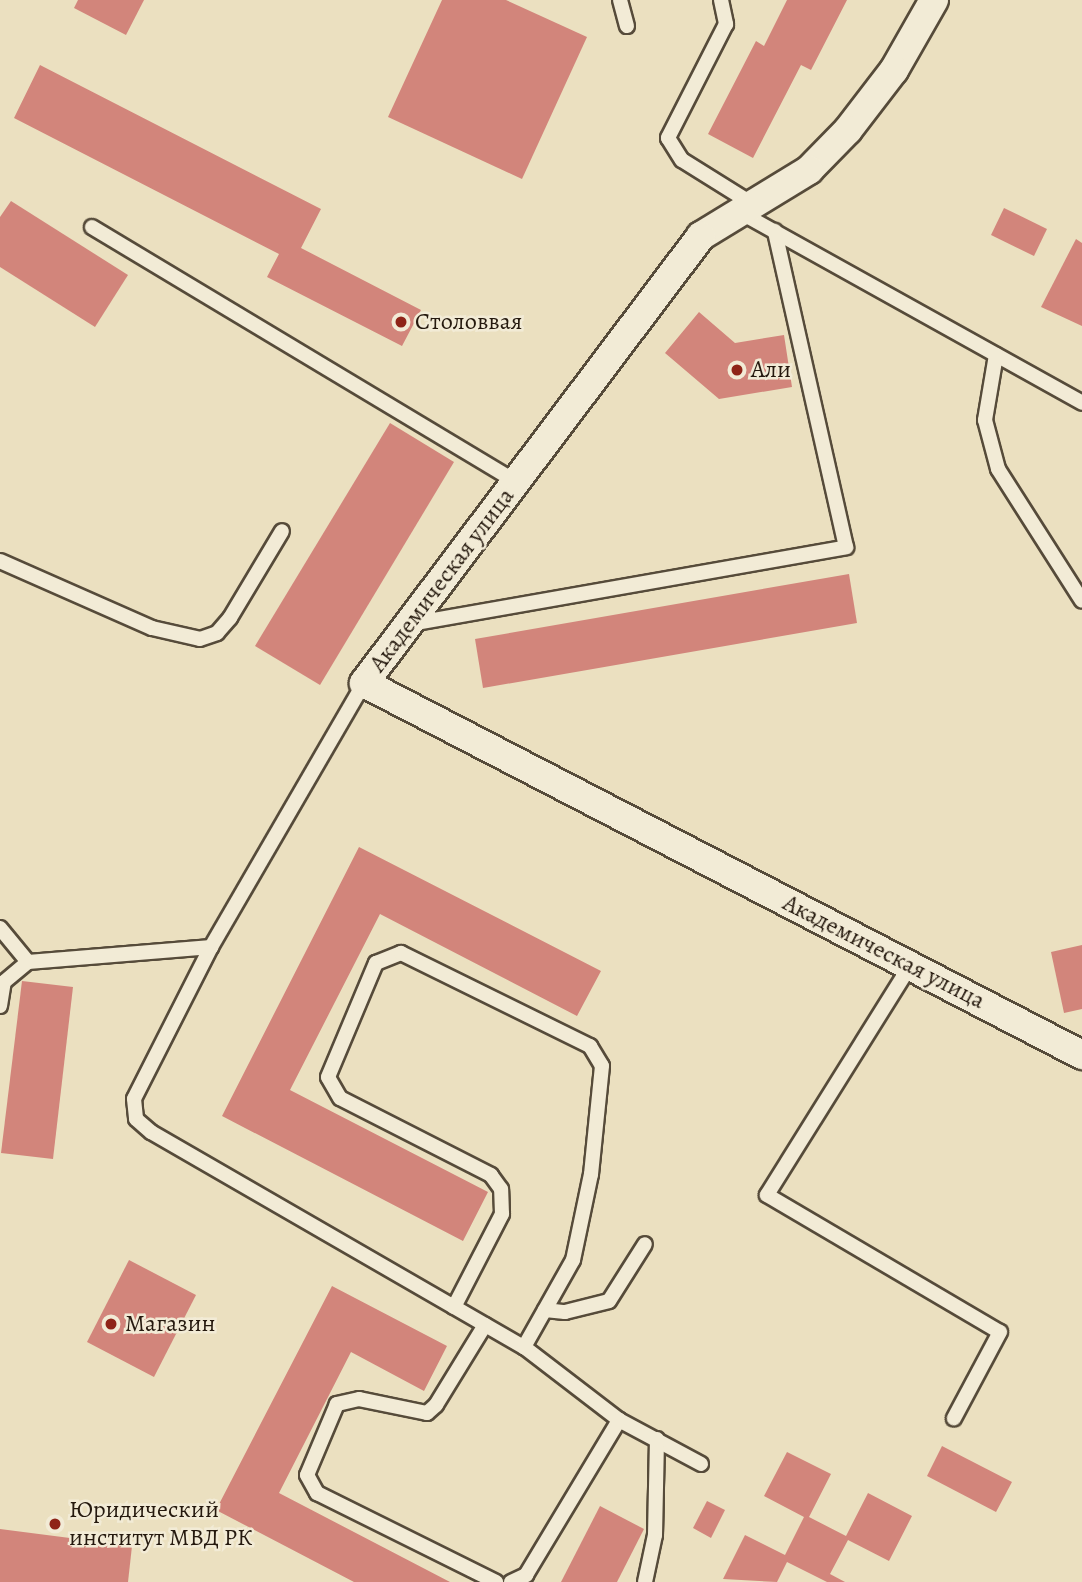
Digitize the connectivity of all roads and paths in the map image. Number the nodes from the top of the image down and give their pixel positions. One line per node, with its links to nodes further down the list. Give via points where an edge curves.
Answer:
1 (620, 0): 4 (lane)
2 (721, 0): 5 (lane, via 726,24 668,138 682,160)
3 (934, 0): 5 (street, Академическая улица, via 894,70 848,130 809,170)
4 (627, 26)
5 (749, 209): 7 (lane); 10 (street, Академическая улица, via 701,236)
6 (92, 227): 10 (lane)
7 (775, 232): 8 (lane); 14 (lane, via 846,547)
8 (996, 355): 9 (lane); 13 (lane, via 985,420 998,469)
9 (1082, 403)
10 (516, 482): 14 (street, Академическая улица)
11 (282, 531): 12 (lane, via 230,618 217,633 200,639 152,628)
12 (0, 561)
13 (1082, 601)
14 (408, 625): 15 (street, Академическая улица)
15 (365, 683): 17 (lane); 19 (street, Академическая улица)
16 (0, 928): 18 (lane)
17 (211, 947): 18 (lane); 23 (lane, via 134,1099 136,1119 151,1132)
18 (28, 962): 20 (lane, via 4,982)
19 (910, 966): 21 (street, Академическая улица); 27 (lane, via 767,1195 1000,1332)
20 (0, 1006)
21 (1074, 1045)
22 (645, 1244): 24 (lane, via 609,1301 565,1312)
23 (454, 1307): 24 (lane, via 502,1214 501,1189 491,1175 340,1098 328,1077 376,963 401,953 590,1046 602,1066 591,1174 573,1260); 25 (lane)
24 (545, 1310): 26 (lane)
25 (485, 1325): 26 (lane); 31 (lane, via 427,1413 359,1399 337,1404 307,1475 317,1493)
26 (524, 1347): 28 (lane)
27 (954, 1418)
28 (619, 1420): 29 (lane); 32 (lane, via 526,1574)
29 (657, 1439): 30 (lane); 33 (lane, via 655,1535)
30 (701, 1464)
31 (496, 1582)
32 (511, 1582)
33 (645, 1582)

